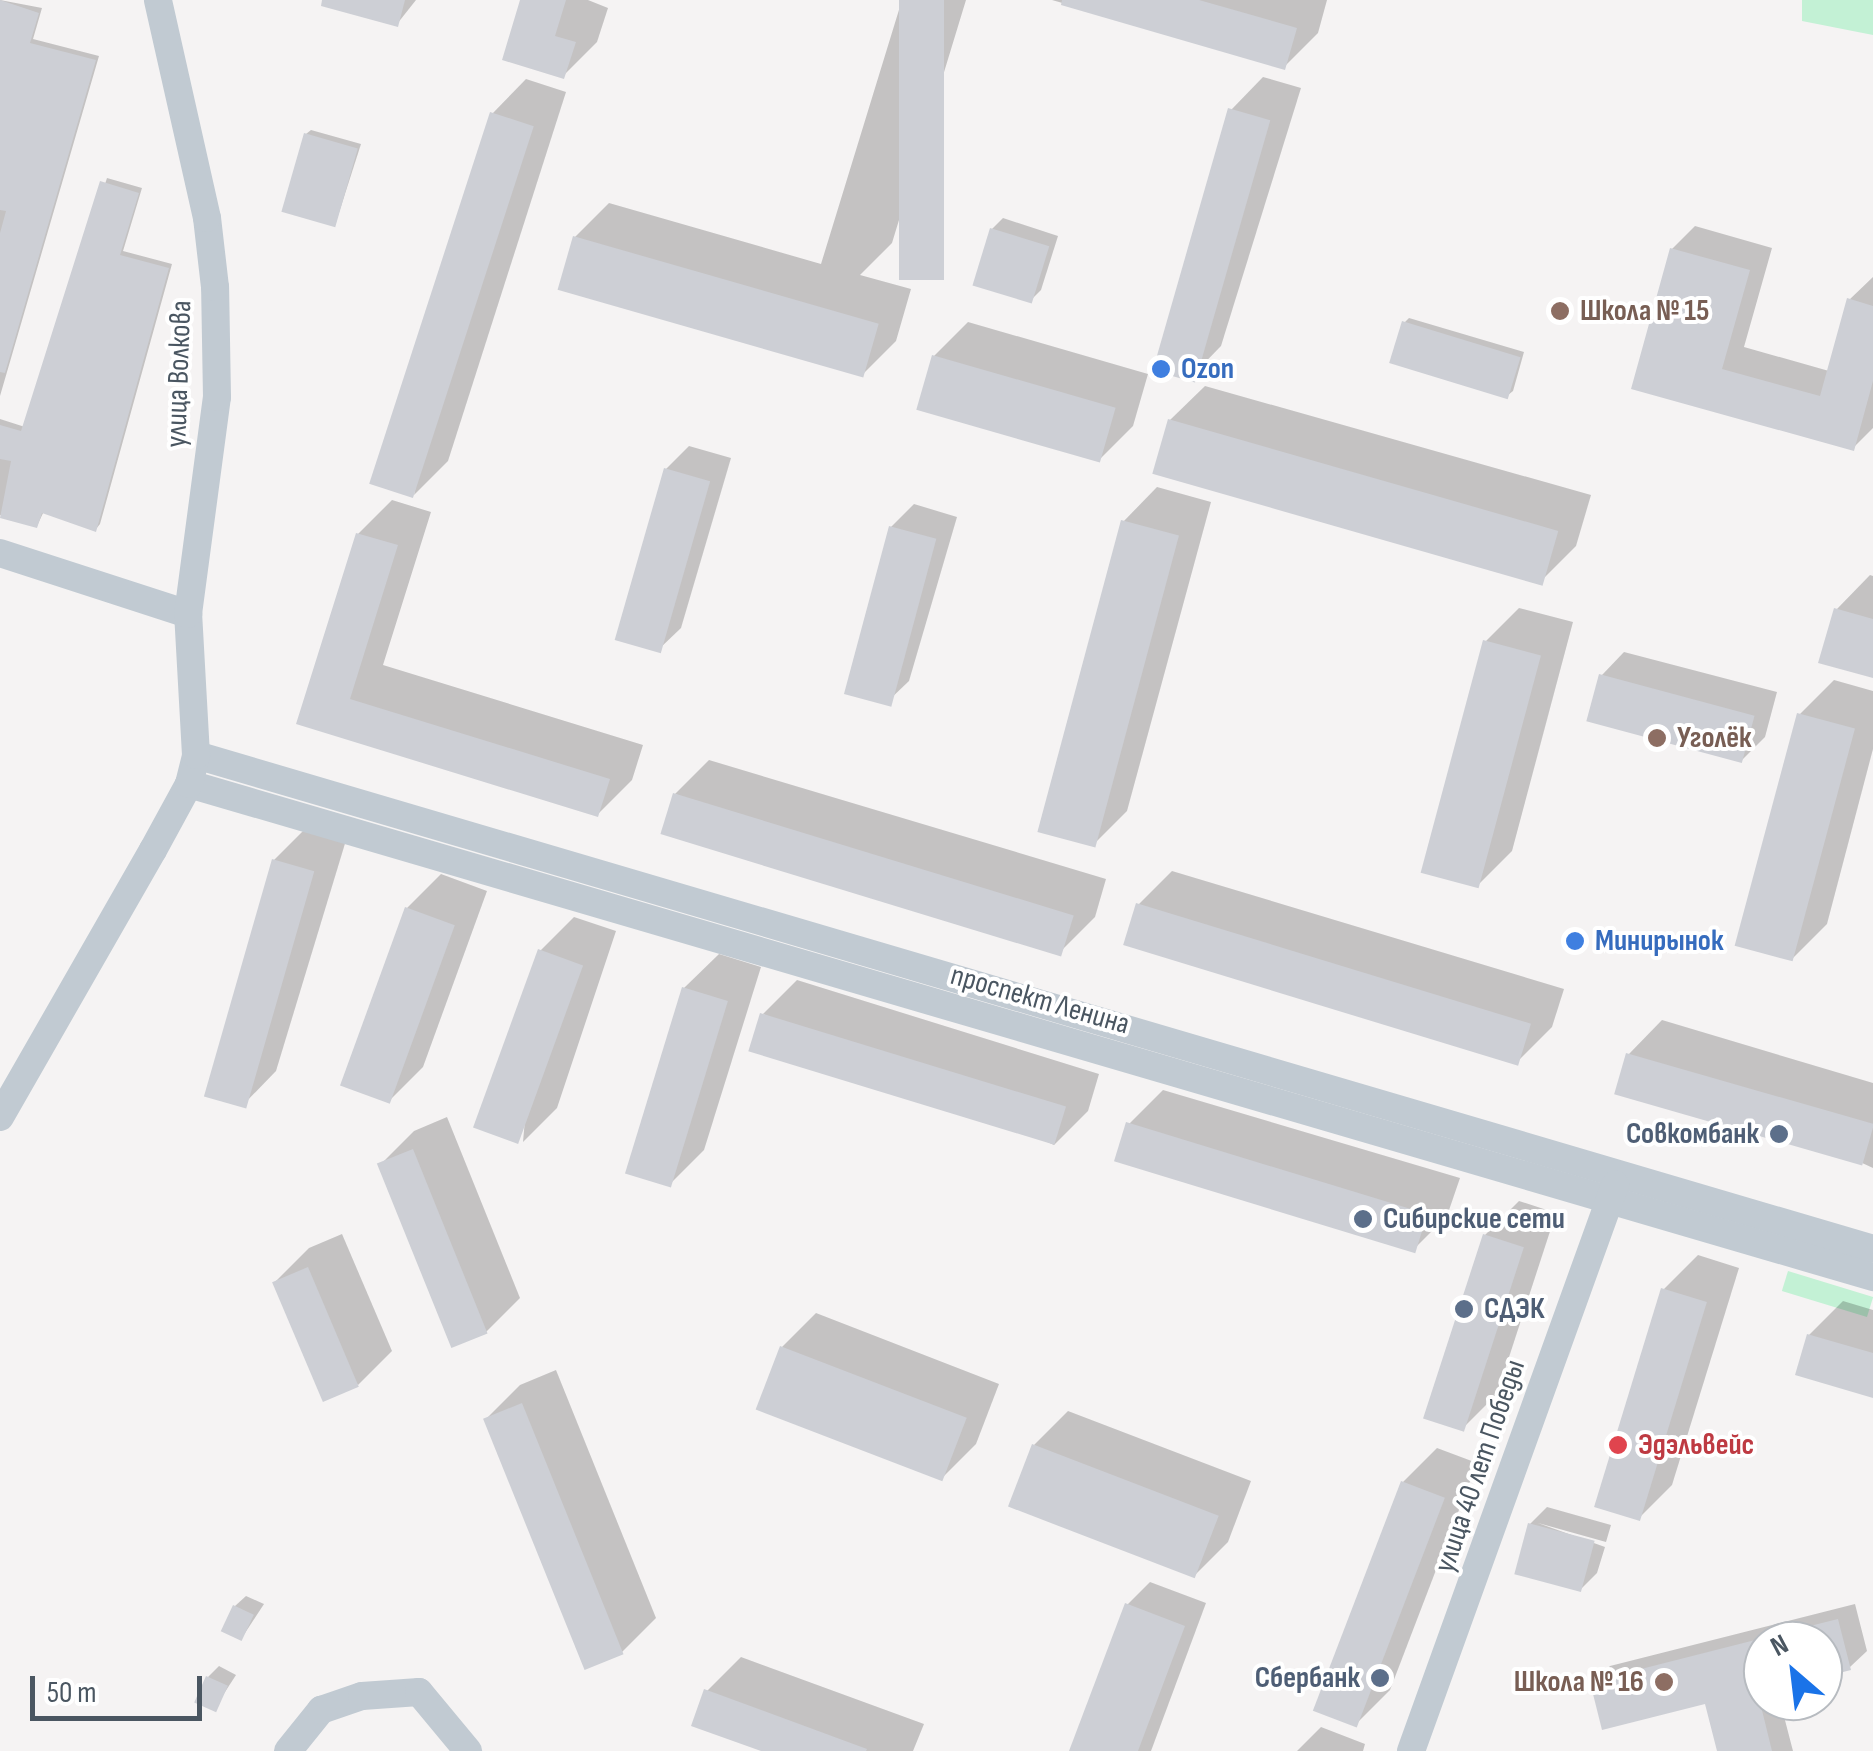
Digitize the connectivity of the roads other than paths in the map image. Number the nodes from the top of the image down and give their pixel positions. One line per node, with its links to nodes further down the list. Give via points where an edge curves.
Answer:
1 (158, 0): 3 (street, улица Волкова, via 207,218 215,287 217,397)
2 (0, 553): 3 (street)
3 (188, 614): 4 (street, улица Волкова)
4 (196, 755): 5 (street, улица Волкова); 7 (street, проспект Ленина)
5 (189, 784): 6 (street, улица Волкова); 8 (street, проспект Ленина)
6 (0, 1117)
7 (1619, 1174): 8 (street, улица 40 лет Победы); 9 (street, проспект Ленина)
8 (1609, 1201): 10 (street, проспект Ленина); 13 (street, улица 40 лет Победы)
9 (1873, 1249)
10 (1873, 1277)
11 (288, 1751): 12 (street, via 321,1710 362,1696 420,1692)
12 (468, 1751)
13 (1411, 1751)

